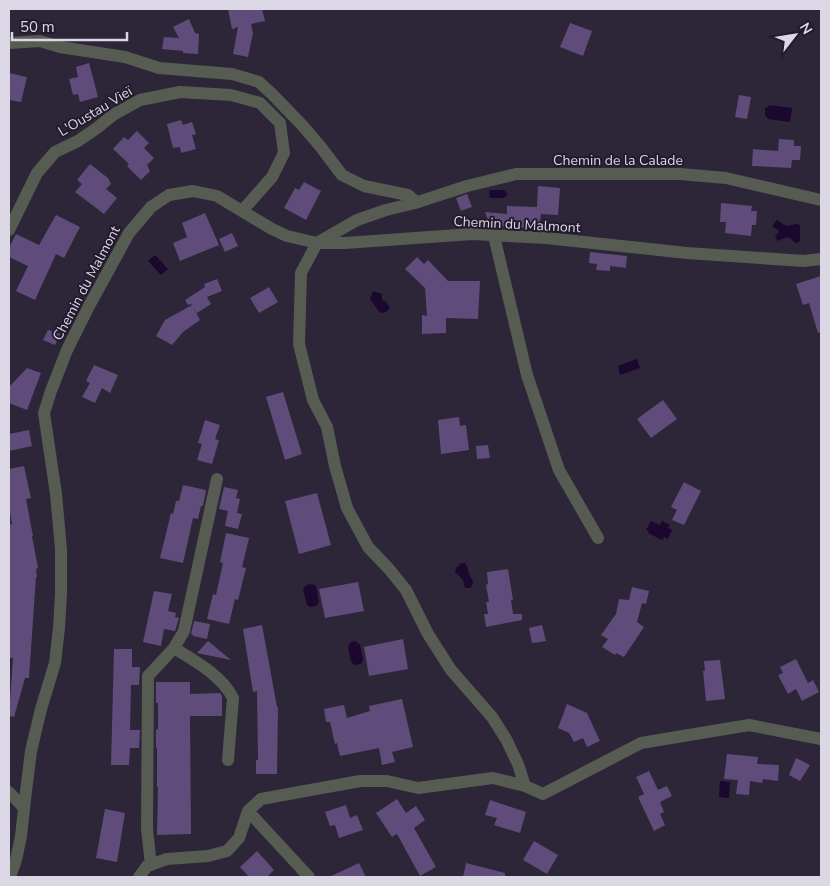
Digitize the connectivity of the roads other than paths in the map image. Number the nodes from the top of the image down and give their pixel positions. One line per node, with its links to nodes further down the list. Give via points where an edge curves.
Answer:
1 (9, 42): 3 (street, via 40,41 125,57 159,68 232,74 259,82 314,139 342,175 364,186 408,195)
2 (821, 200): 3 (street, Chemin de la Calade, via 726,178 680,174 516,174)
3 (415, 203): 7 (street, Chemin de la Calade, via 357,220)
4 (243, 210): 5 (street, L'Oustau Vieï, via 272,177 284,153 280,124 260,103 231,95 180,92 140,100 78,141 55,152 37,173); 7 (street, Chemin du Malmont, via 287,236); 16 (street, Chemin du Malmont, via 217,196 193,191 170,195 151,207 129,233 89,306 51,391 44,413 61,549 59,628 55,663 31,751)
5 (9, 230)
6 (494, 236): 7 (street, Chemin du Malmont, via 472,234); 8 (street, Chemin du Malmont, via 546,238 687,253 804,261); 10 (street, via 527,375 559,470)
7 (317, 243): 14 (street, via 301,273 298,344 313,400 327,427 347,508 368,547 406,590 451,670 492,717 518,764)
8 (821, 259)
9 (217, 479): 11 (street, via 184,631)
10 (598, 538)
11 (174, 648): 13 (street, via 210,672 233,698); 18 (street, via 148,676 147,829)
12 (821, 739): 14 (street, via 749,724 641,743 543,794)
13 (228, 760)
14 (525, 786): 17 (street, via 493,778 418,788 387,781 360,781 261,799)
15 (9, 792): 16 (street)
16 (24, 808): 19 (street, Chemin du Malmont, via 21,836)
17 (248, 811): 18 (street, via 239,838 227,851 167,859); 21 (street)
18 (151, 865): 20 (street)
19 (10, 877)
20 (139, 877)
21 (309, 877)

